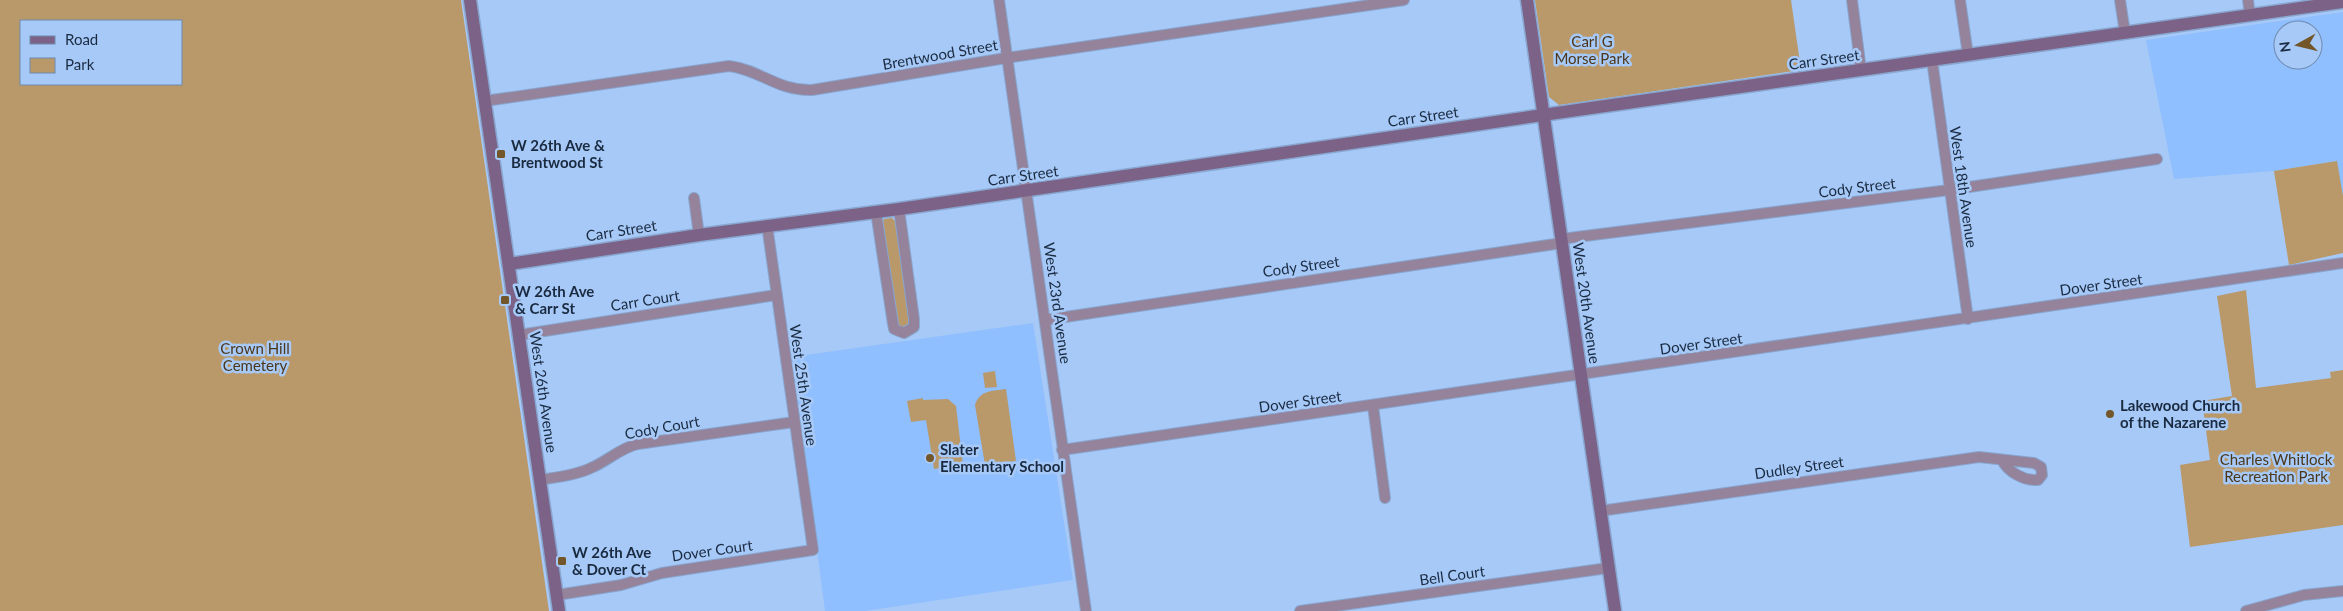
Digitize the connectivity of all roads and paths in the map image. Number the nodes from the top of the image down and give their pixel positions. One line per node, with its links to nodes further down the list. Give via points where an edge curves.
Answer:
1 (470, 0): 16 (street, West 26th Avenue)
2 (999, 0): 13 (street, West 23rd Avenue)
3 (1404, 0): 13 (street, Brentwood Street)
4 (1527, 0): 17 (street, West 20th Avenue)
5 (1852, 0): 15 (street)
6 (1960, 0): 12 (street)
7 (2120, 0): 11 (street)
8 (2248, 0): 10 (street)
9 (2343, 2): 10 (street, Carr Street)
10 (2250, 16): 11 (street, Carr Street)
11 (2125, 33): 12 (street, Carr Street)
12 (1968, 55): 14 (street, Carr Street)
13 (1006, 58): 16 (street, Brentwood Street, via 812,90 790,89 752,71 729,66); 20 (street, West 23rd Avenue)
14 (1932, 60): 15 (street, Carr Street); 19 (street, West 18th Avenue)
15 (1861, 70): 17 (street, Carr Street)
16 (485, 101): 27 (street, West 26th Avenue)
17 (1544, 116): 20 (street, Carr Street); 26 (street, West 20th Avenue)
18 (2156, 159): 19 (street, Cody Street)
19 (1949, 190): 26 (street, Cody Street); 30 (street, West 18th Avenue)
20 (1027, 191): 22 (street, Carr Street); 31 (street, West 23rd Avenue)
21 (694, 198): 25 (street)
22 (899, 209): 23 (street, Carr Street); 23 (street, via 914,319 914,327 904,333 894,329)
23 (876, 212): 24 (street, Carr Street)
24 (767, 225): 25 (street, Carr Street); 29 (street, West 25th Avenue)
25 (699, 235): 27 (street, Carr Street)
26 (1561, 241): 31 (street, Cody Street); 33 (street, West 20th Avenue)
27 (509, 264): 32 (street, West 26th Avenue)
28 (2343, 264): 30 (street, Dover Street)
29 (776, 295): 32 (street, Carr Court); 35 (street, West 25th Avenue)
30 (1968, 319): 33 (street, Dover Street)
31 (1045, 320): 36 (street, West 23rd Avenue)
32 (519, 335): 38 (street, West 26th Avenue)
33 (1581, 376): 34 (street, Dover Street); 40 (street, West 20th Avenue)
34 (1373, 406): 36 (street, Dover Street); 39 (street)
35 (794, 422): 38 (street, Cody Court, via 638,444 620,450 581,472); 41 (street, West 25th Avenue)
36 (1062, 450): 46 (street, West 23rd Avenue)
37 (2002, 460): 40 (street, Dudley Street, via 1957,459)
38 (540, 480): 44 (street, West 26th Avenue)
39 (1385, 498)
40 (1600, 511): 42 (street, West 20th Avenue)
41 (813, 550): 44 (street, Dover Court, via 662,573 616,586)
42 (1608, 568): 47 (street, Bell Court); 48 (street, West 20th Avenue)
43 (2343, 591): 49 (street, via 2304,595)
44 (557, 595): 45 (street, West 26th Avenue)
45 (560, 611)
46 (1086, 611)
47 (1300, 611)
48 (1614, 611)
49 (2246, 611)

